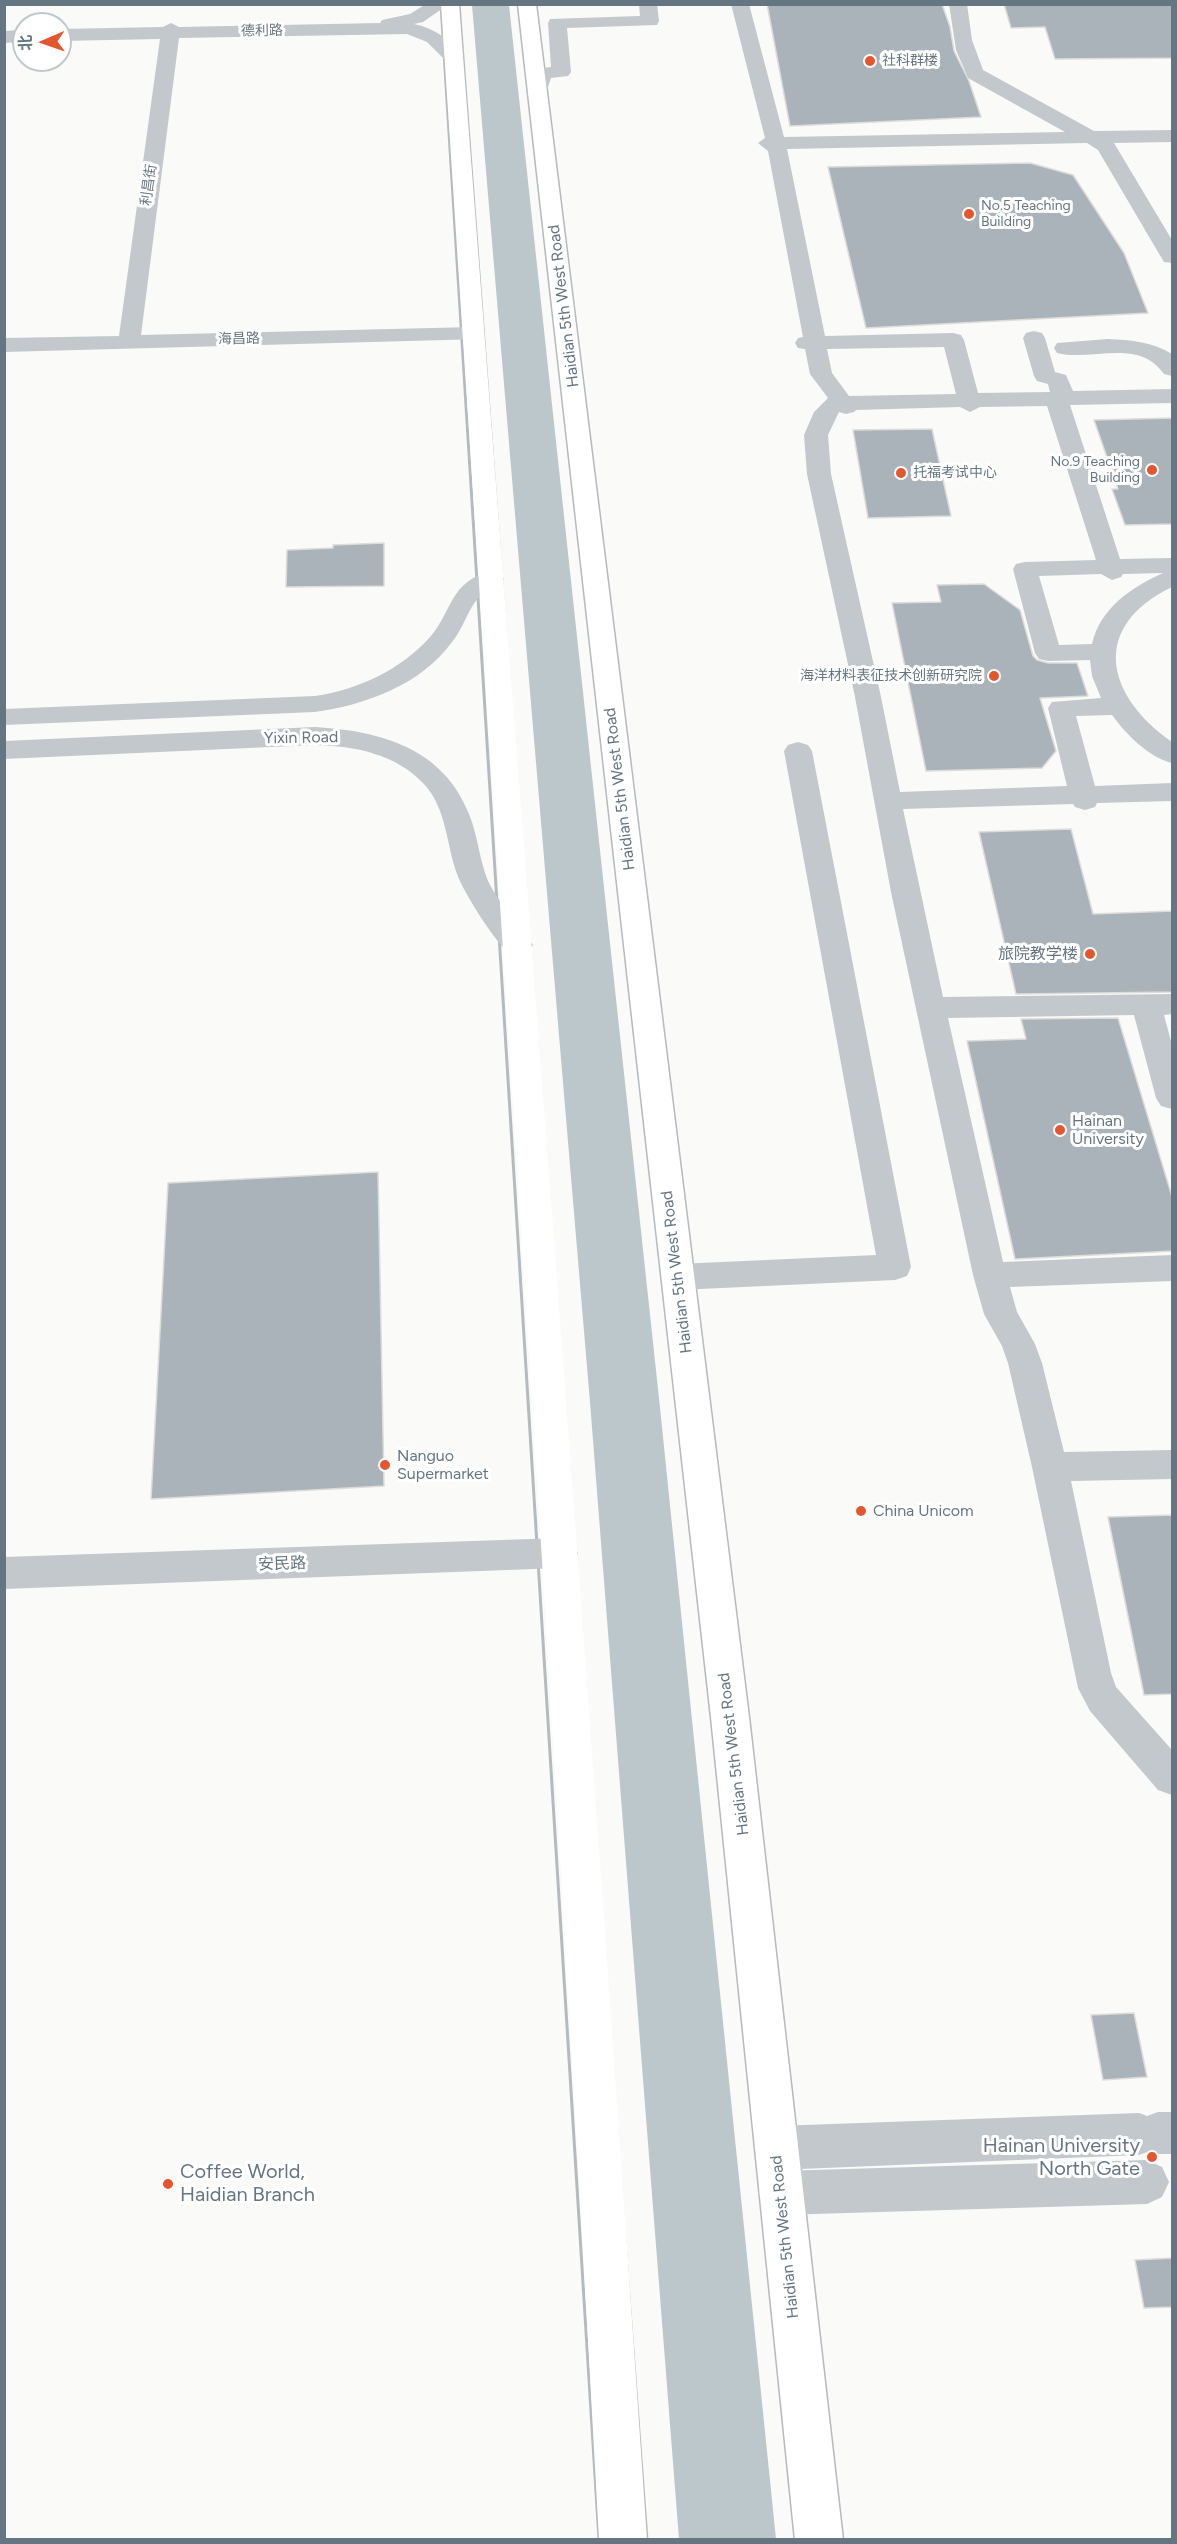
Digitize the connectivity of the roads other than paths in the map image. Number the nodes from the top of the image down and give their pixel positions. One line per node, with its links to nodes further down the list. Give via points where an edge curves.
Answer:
1 (440, 4): 9 (street, 德利路, via 424,15 391,24)
2 (450, 4): 11 (main road)
3 (527, 4): 12 (main road, Haidian 5th West Road)
4 (648, 4): 12 (street, via 650,21 558,23 561,72 543,73)
5 (734, 4): 17 (street)
6 (740, 4): 17 (street)
7 (958, 4): 14 (street, via 966,51 975,74)
8 (966, 4): 14 (street, via 980,62)
9 (170, 31): 10 (street, 德利路); 11 (street, 德利路, via 407,28 432,36); 22 (street, 利昌街)
10 (72, 34)
11 (453, 57): 20 (main road)
12 (537, 94): 55 (main road, Haidian 5th West Road)
13 (1173, 119): 14 (street)
14 (1081, 128): 16 (street); 17 (street, via 1051,136); 19 (street, via 1106,146)
15 (1173, 136): 16 (street)
16 (1107, 137): 18 (street)
17 (772, 142): 24 (street)
18 (1173, 243)
19 (1173, 257)
20 (474, 330): 22 (street, 海昌路); 38 (main road)
21 (4, 338): 22 (street, 海昌路)
22 (129, 338): 25 (street, 海昌路)
23 (1034, 338): 31 (street)
24 (810, 343): 29 (street, via 953,340); 32 (street, via 812,374)
25 (4, 345)
26 (1065, 348): 27 (street, via 1148,349 1164,356)
27 (1173, 369)
28 (1173, 377): 31 (street)
29 (967, 396): 31 (street); 32 (street)
30 (1173, 396): 31 (street)
31 (1054, 397): 33 (street); 35 (street)
32 (836, 399): 48 (street, via 818,427 816,456)
33 (1173, 401)
34 (1173, 565): 35 (street)
35 (1106, 569): 36 (street); 39 (street, via 1026,574 1048,653)
36 (1173, 570)
37 (1173, 578): 39 (street, via 1144,590 1130,601 1108,632)
38 (490, 579): 41 (street, Yixin Road, via 466,596 448,630 426,657 348,698 315,704); 49 (main road)
39 (1104, 652): 40 (street, via 1107,678)
40 (1119, 706): 44 (street, via 1143,733); 46 (street, via 1061,708)
41 (4, 717)
42 (4, 750): 49 (street, Yixin Road, via 315,736 342,737 382,747 425,769 445,790 476,884)
43 (798, 752): 55 (street, via 895,1267)
44 (1173, 754)
45 (1173, 792): 46 (street)
46 (1085, 798): 47 (street); 48 (street)
47 (1173, 798)
48 (893, 804): 51 (street)
49 (518, 945): 61 (main road)
50 (1159, 1007): 51 (street); 52 (street); 53 (street)
51 (937, 1011): 57 (street)
52 (1173, 1063)
53 (1173, 1098)
54 (1173, 1268): 57 (street)
55 (678, 1277): 67 (main road, Haidian 5th West Road, via 732,1729)
56 (1173, 1277): 57 (street)
57 (996, 1279): 59 (street, via 1001,1314 1024,1357)
58 (1173, 1464): 59 (street)
59 (1056, 1473): 60 (street); 64 (street, via 1105,1678 1119,1700); 65 (street, via 1096,1688)
60 (1173, 1476)
61 (560, 1546): 62 (street, 安民路); 63 (street, 安民路); 70 (main road)
62 (4, 1560)
63 (4, 1573)
64 (1173, 1759)
65 (1173, 1777)
66 (1156, 2133): 67 (street)
67 (776, 2148): 69 (main road, Haidian 5th West Road)
68 (1162, 2181): 69 (street)
69 (780, 2193): 71 (main road, Haidian 5th West Road)
70 (623, 2540)
71 (819, 2540)

